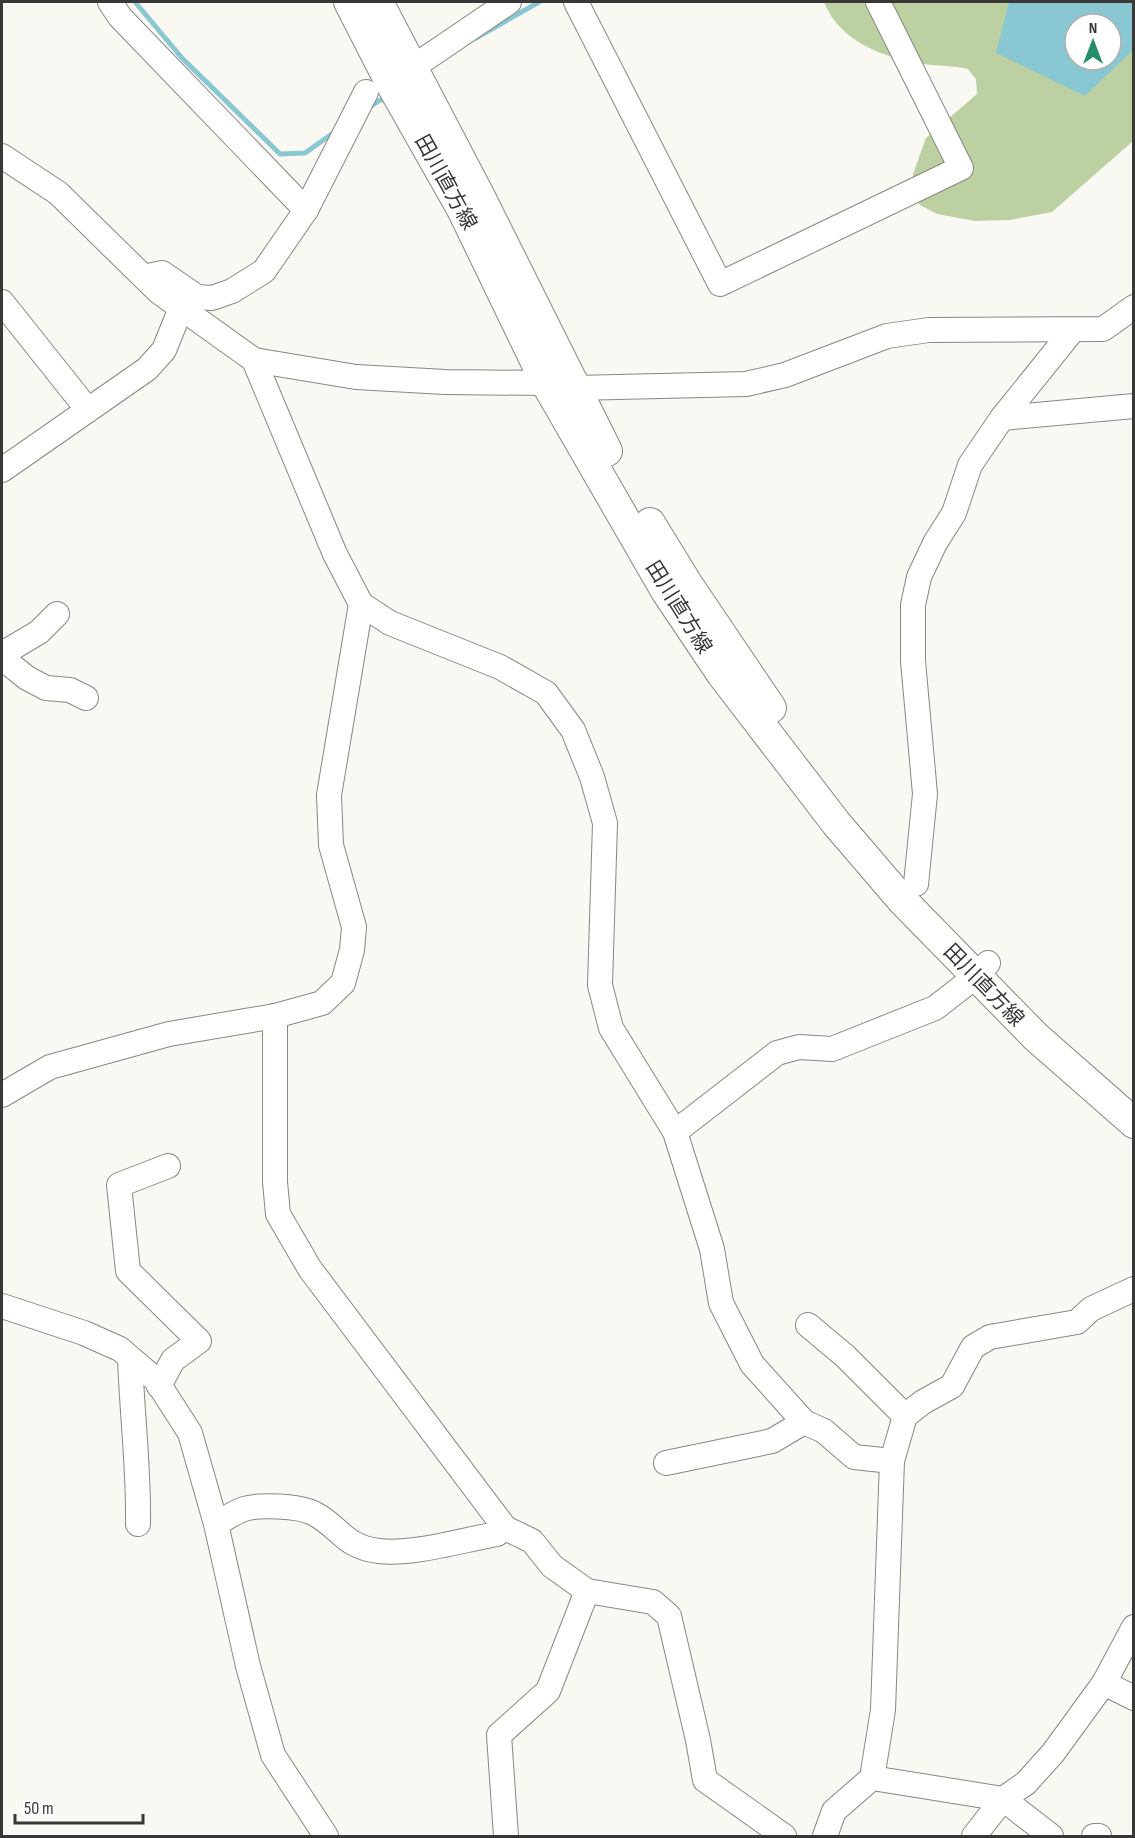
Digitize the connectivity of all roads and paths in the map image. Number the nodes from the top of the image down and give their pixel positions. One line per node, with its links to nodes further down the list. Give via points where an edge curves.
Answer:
1 (110, 2): 9 (street, via 120,17)
2 (349, 2): 7 (main road, 田川直方線)
3 (378, 2): 7 (main road, 田川直方線)
4 (509, 2): 7 (street)
5 (576, 2): 6 (street, via 720,284 961,168)
6 (878, 2)
7 (390, 81): 9 (street); 16 (main road, 田川直方線)
8 (2, 156): 10 (street, via 58,194)
9 (306, 210): 10 (street, via 264,271 232,291 212,298 197,297 162,273)
10 (144, 277): 13 (street)
11 (2, 302): 18 (street)
12 (1134, 307): 14 (street, via 1103,329)
13 (181, 308): 15 (street); 18 (street, via 164,350 147,369)
14 (1072, 331): 16 (street, via 929,330 887,336 784,375 746,384); 19 (street)
15 (254, 360): 16 (street, via 356,377); 21 (street, via 335,554)
16 (561, 385): 25 (main road, 田川直方線, via 787,732); 26 (main road, 田川直方線, via 666,591 721,673 836,824 902,900)
17 (1134, 406): 19 (street)
18 (88, 410): 20 (street)
19 (1002, 418): 25 (street, via 970,465 954,513 919,577 913,605 913,661 925,794)
20 (2, 469)
21 (361, 604): 27 (street, via 329,795 331,845 354,927 352,950 343,983 322,1004); 31 (street, via 390,623 500,667 546,693 573,730 605,823 600,985 611,1028)
22 (57, 614): 23 (street, via 39,632)
23 (2, 656): 24 (street, via 27,678 46,688 70,690)
24 (86, 698)
25 (916, 884): 26 (main road, 田川直方線)
26 (982, 970): 29 (main road, 田川直方線); 30 (main road, 田川直方線, via 1036,1038); 31 (street, via 935,1008 832,1049 799,1047 777,1053)
27 (275, 1016): 28 (street, via 169,1034 50,1067); 44 (street, via 278,1214 310,1269)
28 (2, 1095)
29 (1134, 1100)
30 (1134, 1123)
31 (675, 1132): 39 (street, via 712,1249 721,1303 752,1364)
32 (168, 1166): 37 (street, via 119,1185 128,1271 199,1341 173,1360)
33 (1134, 1289): 38 (street, via 1091,1309 1077,1322 990,1337 973,1347 952,1386)
34 (2, 1306): 36 (street, via 84,1333 120,1349)
35 (808, 1325): 38 (street)
36 (130, 1358): 37 (street); 42 (street)
37 (159, 1386): 43 (street, via 190,1433)
38 (905, 1416): 40 (street)
39 (804, 1422): 40 (street, via 824,1431 854,1457); 41 (street, via 772,1441)
40 (892, 1461): 49 (street, via 883,1710)
41 (666, 1463)
42 (138, 1524)
43 (216, 1524): 44 (street, via 253,1507 304,1511 313,1513 360,1548 395,1552 497,1534); 51 (street, via 273,1755)
44 (505, 1528): 45 (street, via 532,1541 552,1566)
45 (586, 1592): 52 (street, via 548,1690 499,1735); 53 (street, via 653,1602 669,1616 705,1780)
46 (1134, 1627): 47 (street)
47 (1104, 1683): 48 (street); 50 (street, via 1039,1769)
48 (1134, 1698)
49 (872, 1778): 50 (street); 54 (street, via 834,1811)
50 (1003, 1799): 55 (street); 56 (street)
51 (326, 1836)
52 (506, 1836)
53 (784, 1836)
54 (825, 1836)
55 (975, 1836)
56 (1051, 1836)

